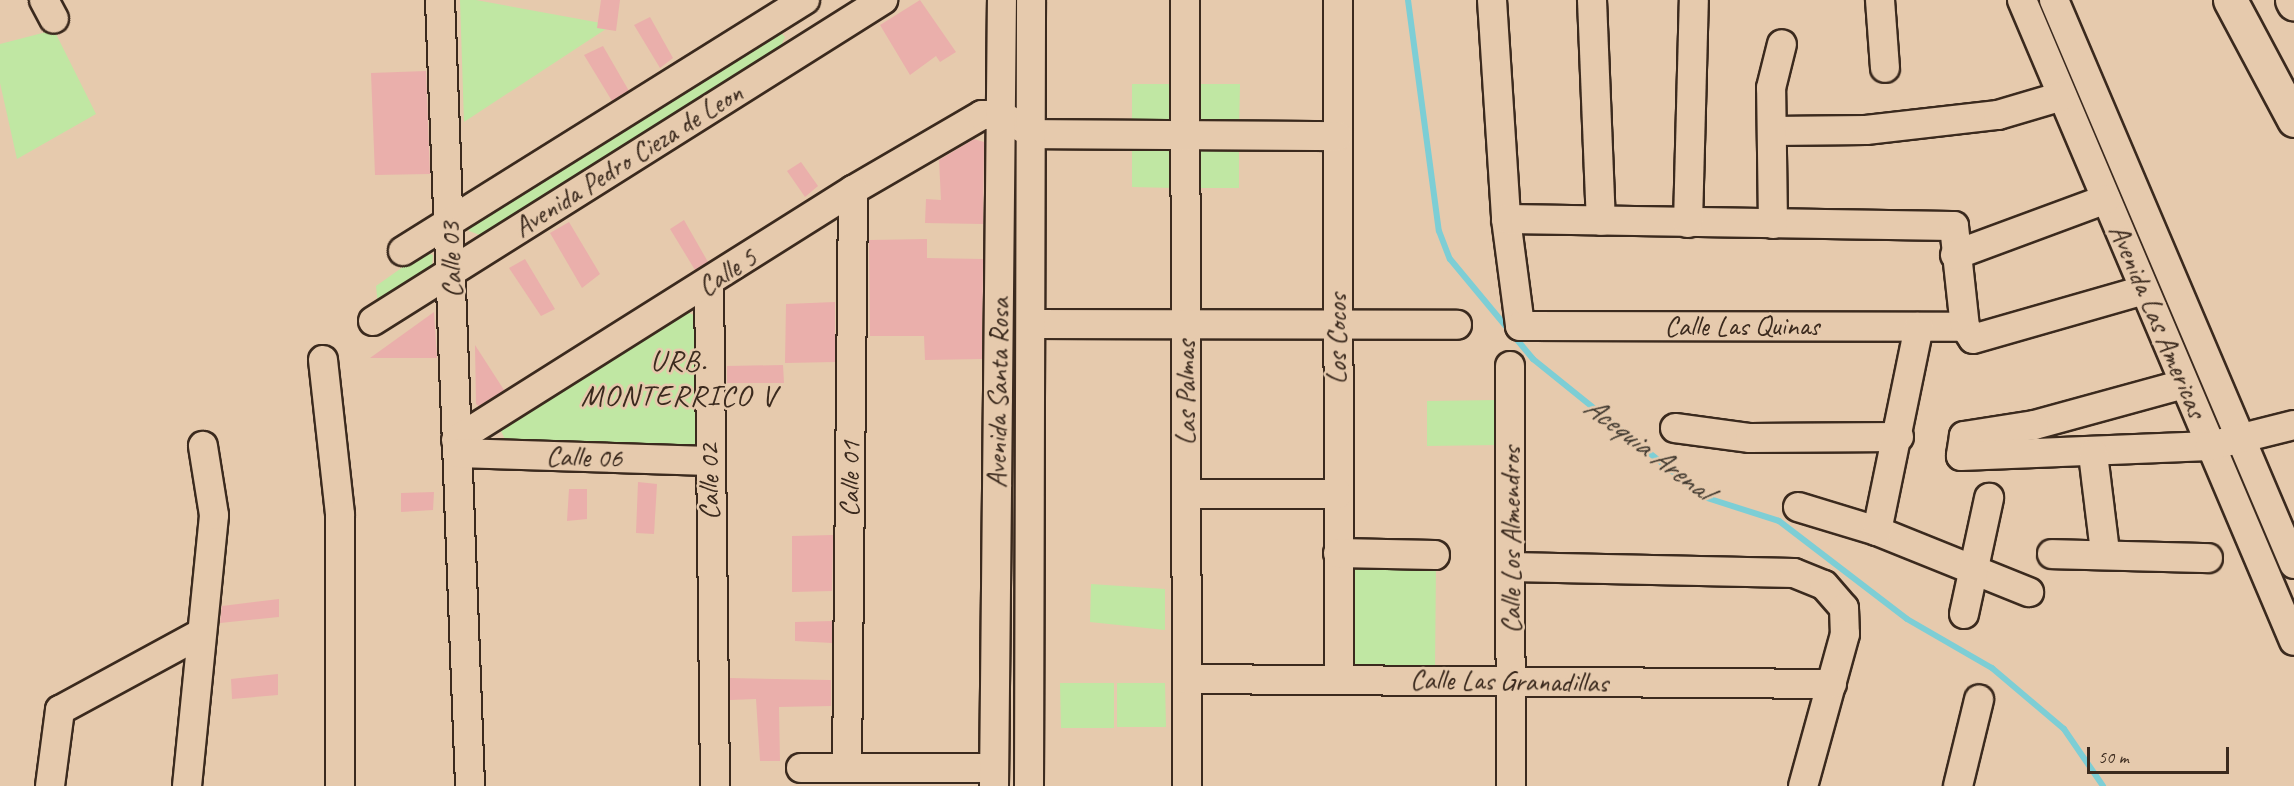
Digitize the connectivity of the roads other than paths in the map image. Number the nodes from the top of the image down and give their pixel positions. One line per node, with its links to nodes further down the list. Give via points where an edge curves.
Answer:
1 (440, 0): 27 (street, Calle 03)
2 (805, 0): 27 (street, Avenida Pedro Cieza de Leon)
3 (883, 0): 33 (street, Avenida Pedro Cieza de Leon)
4 (1002, 0): 18 (street, Avenida Santa Rosa)
5 (1031, 0): 21 (street, Avenida Santa Rosa)
6 (1185, 0): 22 (street, Las Palmas)
7 (1338, 0): 23 (street, Los Cocos)
8 (1492, 0): 26 (street)
9 (1592, 0): 28 (street)
10 (1694, 0): 29 (street)
11 (1881, 0): 16 (street)
12 (2022, 0): 17 (street, Avenida Las Americas)
13 (2054, 0): 48 (street, Avenida Las Americas)
14 (2230, 0): 19 (main road)
15 (1782, 44): 20 (street, via 1772,88)
16 (1885, 68)
17 (2062, 96): 20 (street, via 1998,115 1866,130); 25 (street, Avenida Las Americas)
18 (1001, 115): 21 (street); 24 (street, Calle 5, via 982,115); 80 (street, Avenida Santa Rosa)
19 (2294, 120)
20 (1772, 131): 30 (street)
21 (1033, 134): 22 (street); 37 (street, Avenida Santa Rosa)
22 (1185, 135): 23 (street); 40 (street, Las Palmas)
23 (1338, 136): 38 (street, Los Cocos)
24 (853, 190): 34 (street, Calle 5); 77 (street, Calle 01)
25 (2106, 200): 32 (street); 35 (street, Avenida Las Americas)
26 (1506, 219): 28 (street); 41 (street, Calle Las Quinas, via 1520,326)
27 (449, 221): 31 (street, Avenida Pedro Cieza de Leon); 33 (street, Calle 03)
28 (1600, 221): 29 (street)
29 (1688, 223): 30 (street)
30 (1773, 224): 32 (street, via 1954,226)
31 (403, 251)
32 (1955, 255): 42 (street)
33 (451, 272): 36 (street, Avenida Pedro Cieza de Leon); 52 (street, Calle 03)
34 (709, 285): 52 (street, Calle 5); 54 (street, Calle 02)
35 (2144, 290): 42 (street, Calle Las Quinas, via 1973,339); 45 (street, Avenida Las Americas)
36 (373, 321)
37 (1031, 324): 40 (street); 86 (street, Avenida Santa Rosa)
38 (1337, 324): 39 (street); 40 (street); 56 (street, Los Cocos)
39 (1457, 324)
40 (1186, 325): 55 (street, Las Palmas)
41 (1919, 327): 42 (street, Calle Las Quinas); 49 (street)
42 (1965, 327)
43 (323, 360): 83 (street, via 340,515)
44 (1510, 366): 66 (street, Calle Los Almendros)
45 (2184, 384): 51 (street, Avenida Las Americas); 53 (street, via 2034,425 1964,436 1960,442 1963,458)
46 (2294, 425): 48 (street)
47 (1675, 428): 49 (street, via 1750,438)
48 (2240, 435): 51 (street); 65 (street, Avenida Las Americas)
49 (1899, 437): 59 (street)
50 (202, 446): 70 (street, via 214,515)
51 (2211, 446): 53 (street); 71 (street, Avenida Las Americas)
52 (457, 447): 54 (street, Calle 06); 84 (street, Calle 03)
53 (2093, 454): 60 (street)
54 (709, 461): 85 (street, Calle 02)
55 (1186, 494): 56 (street); 73 (street, Las Palmas)
56 (1338, 494): 61 (street, Los Cocos)
57 (1989, 498): 67 (street)
58 (1798, 507): 59 (street)
59 (1877, 531): 67 (street)
60 (2105, 552): 62 (street); 64 (street)
61 (1338, 553): 63 (street); 72 (street, Los Cocos)
62 (2052, 554)
63 (1435, 555)
64 (2208, 558)
65 (2294, 564)
66 (1511, 567): 74 (street, Calle Los Almendros); 75 (street, via 1794,573 1824,585 1844,608 1845,634)
67 (1975, 571): 68 (street); 69 (street)
68 (2029, 592)
69 (1965, 614)
70 (200, 634): 81 (street, via 60,710); 82 (street)
71 (2294, 641)
72 (1339, 678): 73 (street, Calle Las Granadillas); 74 (street, Calle Las Granadillas)
73 (1187, 679): 87 (street, Las Palmas)
74 (1511, 681): 75 (street, Calle Las Granadillas); 88 (street, Calle Los Almendros)
75 (1832, 684): 89 (street)
76 (1979, 700): 79 (street)
77 (847, 767): 78 (street); 80 (street)
78 (801, 768)
79 (1960, 776): 90 (street)
80 (994, 777)
81 (50, 786)
82 (187, 786)
83 (340, 786)
84 (470, 786)
85 (716, 786)
86 (1029, 786)
87 (1187, 786)
88 (1511, 786)
89 (1803, 786)
90 (1982, 786)

